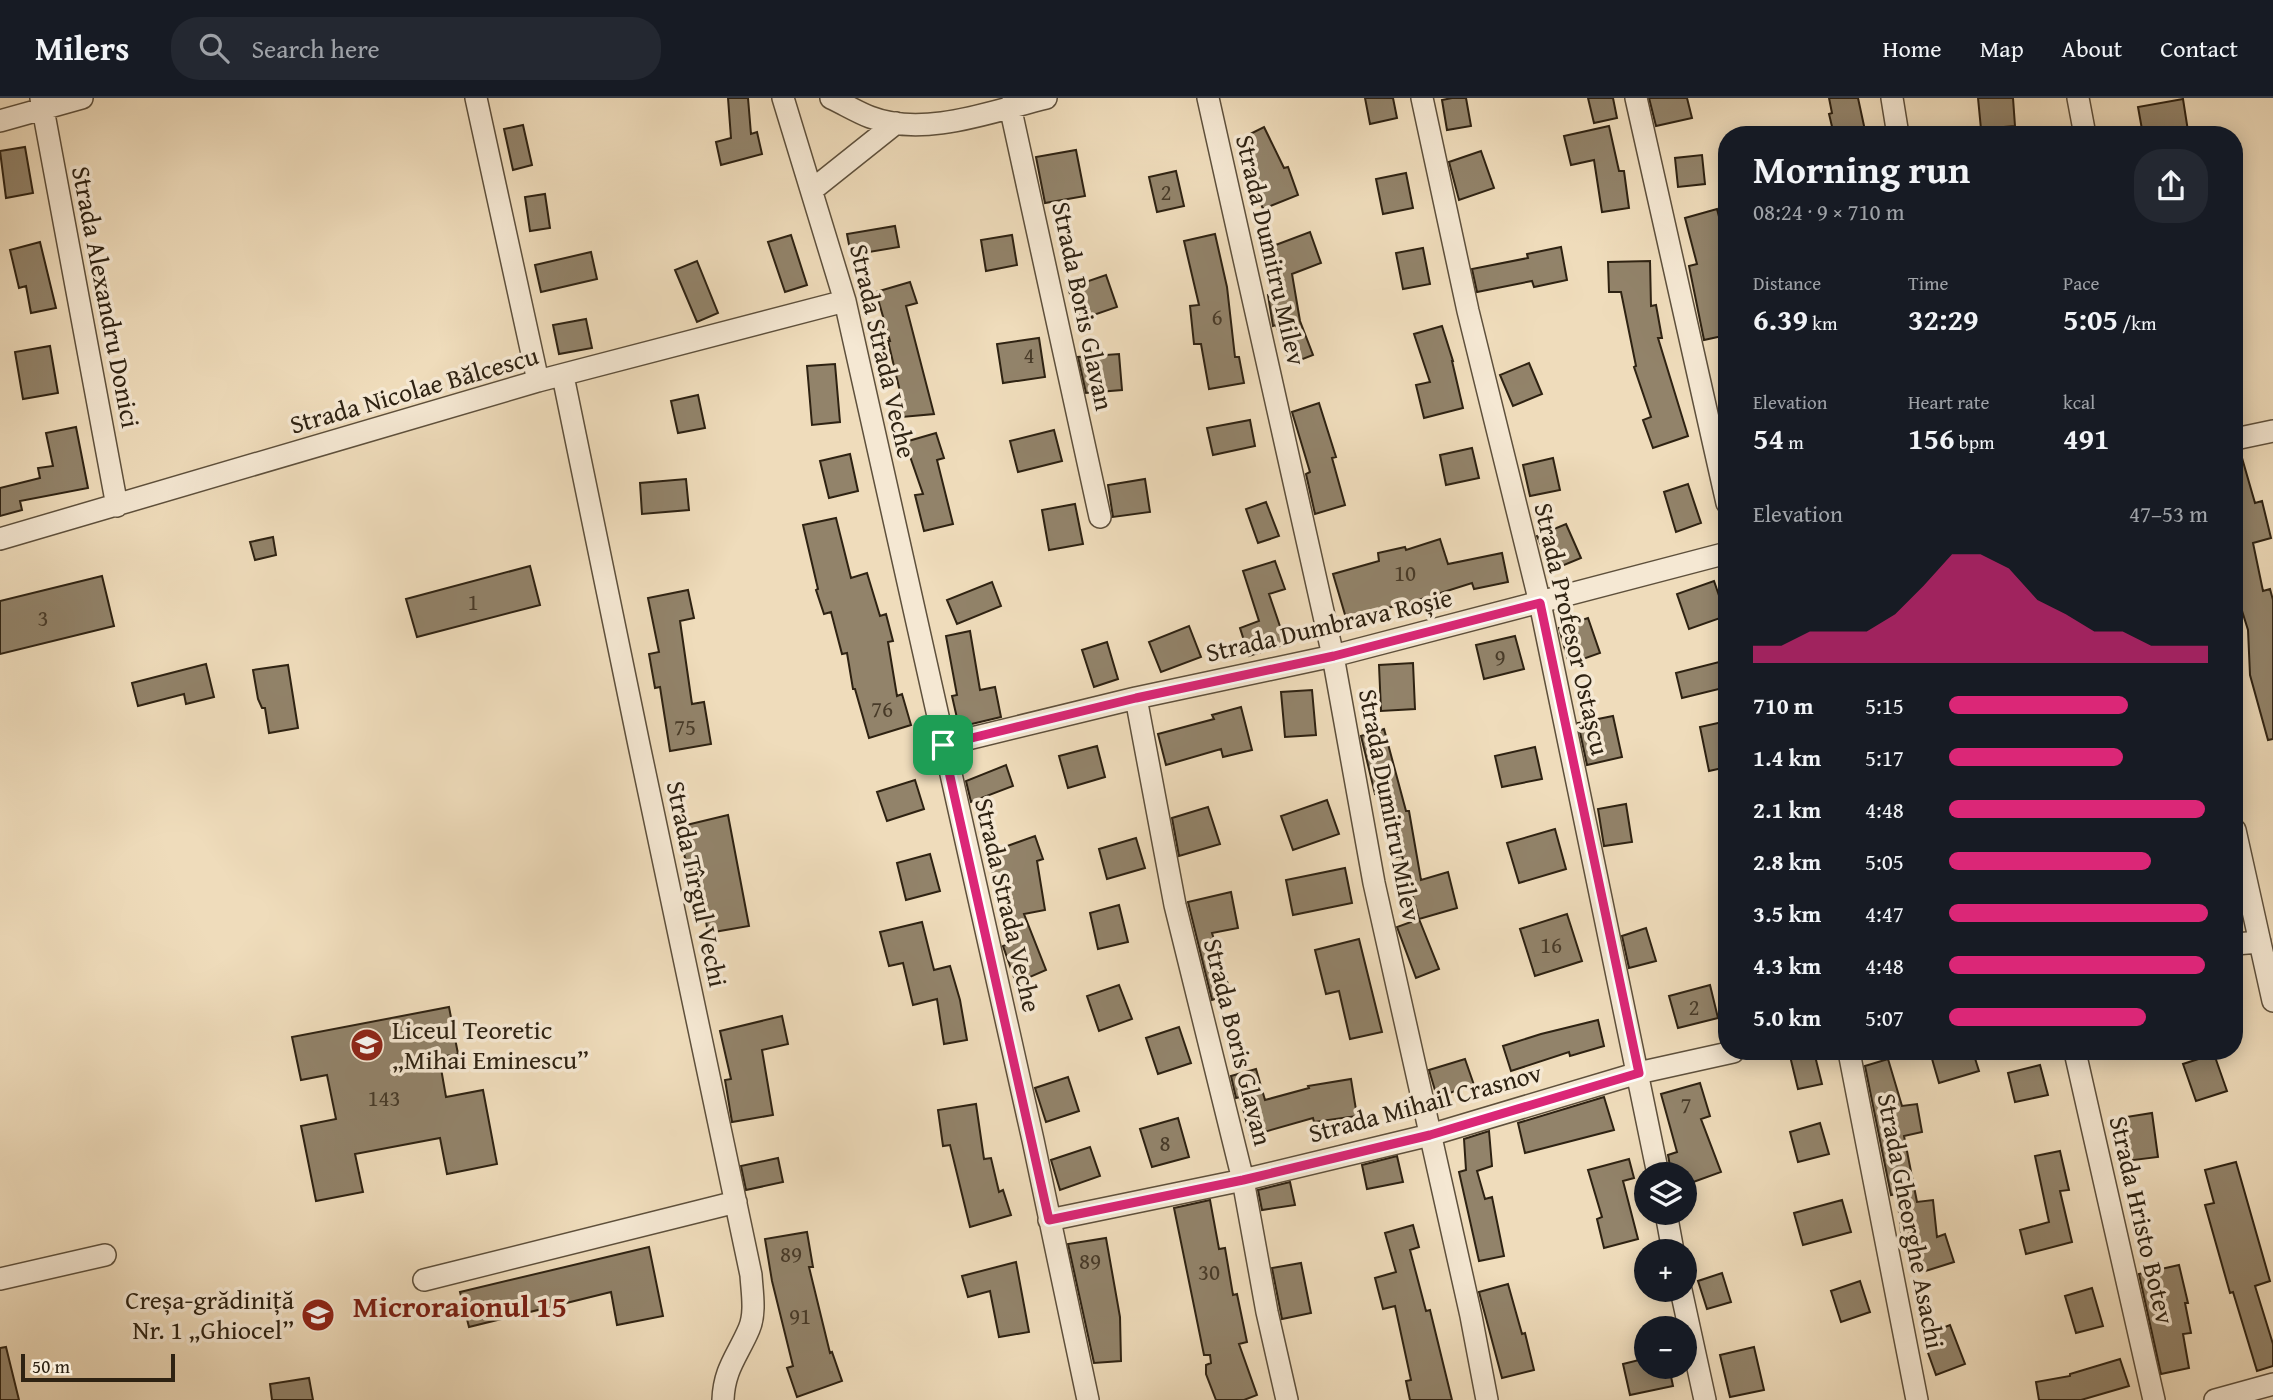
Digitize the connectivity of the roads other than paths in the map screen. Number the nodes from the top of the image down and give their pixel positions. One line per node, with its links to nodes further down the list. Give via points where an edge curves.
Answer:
1 (82, 98): 11 (street)
2 (476, 98): 20 (street)
3 (783, 98): 17 (street, Strada Strada Veche)
4 (831, 98): 14 (street, via 872,118)
5 (1046, 98): 12 (street)
6 (1208, 98): 29 (street, Strada Dumitru Milev)
7 (1422, 98): 28 (street, Strada Profesor Ostașcu, via 1468,311)
8 (1636, 98): 23 (street)
9 (1892, 98): 15 (street)
10 (2078, 98): 16 (street)
11 (42, 103): 13 (street); 24 (street, Strada Alexandru Donici)
12 (1010, 106): 14 (street, via 943,123); 25 (street, Strada Boris Glavan)
13 (0, 121)
14 (896, 123): 17 (street)
15 (1897, 126)
16 (2083, 126)
17 (813, 190): 18 (street, Strada Strada Veche)
18 (845, 301): 19 (street, Strada Nicolae Bălcescu); 31 (street, Strada Strada Veche)
19 (564, 376): 20 (street, Strada Nicolae Bălcescu); 44 (street, Strada Tîrgul Vechi)
20 (538, 381): 24 (street, Strada Nicolae Bălcescu)
21 (2273, 431): 22 (street)
22 (2243, 437)
23 (1718, 463)
24 (117, 506): 26 (street, Strada Nicolae Bălcescu)
25 (1100, 517)
26 (0, 539)
27 (1718, 555): 28 (street, Strada Dumbrava Roșie)
28 (1540, 603): 29 (street, Strada Dumbrava Roșie); 40 (street, Strada Profesor Ostașcu)
29 (1334, 656): 30 (street, Strada Dumbrava Roșie); 41 (street, Strada Dumitru Milev, via 1374,883)
30 (1136, 698): 31 (street, Strada Dumbrava Roșie); 43 (street, Strada Boris Glavan, via 1175,905)
31 (943, 745): 45 (street, Strada Strada Veche)
32 (2243, 866): 33 (street)
33 (2260, 942): 34 (street); 35 (street)
34 (2243, 943)
35 (2269, 963): 36 (street)
36 (2273, 1001)
37 (1718, 1055): 40 (street, Strada Mihail Crasnov)
38 (1851, 1060): 56 (street, Strada Gheorghe Asachi)
39 (2077, 1060): 57 (street, Strada Hristo Botev)
40 (1639, 1073): 41 (street, Strada Mihail Crasnov); 42 (street, Strada Profesor Ostașcu)
41 (1430, 1135): 43 (street, Strada Mihail Crasnov); 54 (street, Strada Dumitru Milev)
42 (1656, 1162)
43 (1243, 1180): 45 (street, Strada Mihail Crasnov); 53 (street, Strada Boris Glavan)
44 (736, 1202): 48 (street); 51 (street, Strada Tîrgul Vechi, via 753,1305 750,1327 730,1363)
45 (1049, 1220): 52 (street, Strada Strada Veche)
46 (105, 1255): 47 (street)
47 (0, 1279)
48 (424, 1280)
49 (1684, 1302): 55 (street)
50 (2273, 1384): 58 (street)
51 (723, 1400)
52 (1088, 1400)
53 (1287, 1400)
54 (1487, 1400)
55 (1705, 1400)
56 (1917, 1400)
57 (2154, 1400)
58 (2215, 1400)

